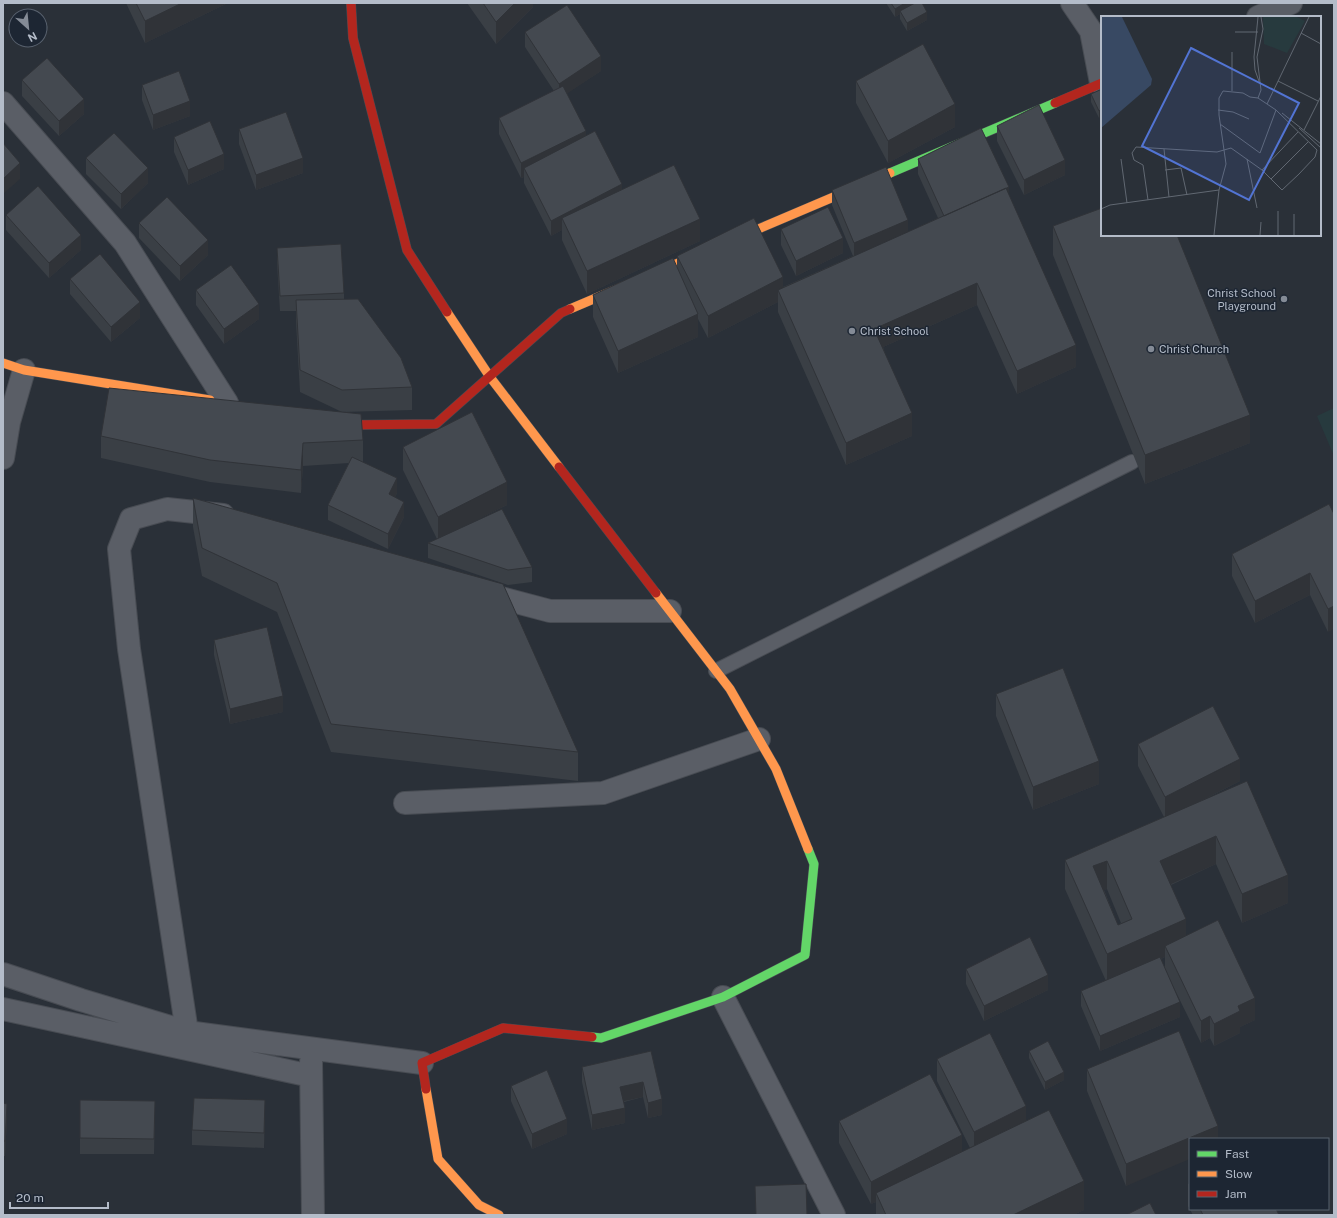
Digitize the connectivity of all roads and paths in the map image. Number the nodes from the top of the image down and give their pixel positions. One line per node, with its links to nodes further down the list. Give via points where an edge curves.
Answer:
1 (350, 3): 9 (main road, via 353,38 407,250)
2 (1072, 3): 5 (street, via 1091,31)
3 (1291, 3): 4 (street)
4 (1260, 16)
5 (1101, 83): 9 (main road, via 561,313)
6 (3, 103): 10 (street, via 125,243)
7 (3, 363): 8 (main road)
8 (24, 370): 10 (main road); 12 (street, via 9,422)
9 (490, 376): 11 (main road, via 436,424 343,425); 16 (main road)
10 (231, 404)
11 (328, 422)
12 (3, 458)
13 (1132, 462): 17 (lane)
14 (244, 522): 23 (street, via 221,514 167,509 131,519 119,549 129,649)
15 (460, 587): 16 (street, via 550,611)
16 (670, 611): 17 (main road)
17 (716, 671): 18 (main road, via 730,689)
18 (759, 739): 19 (street, via 603,793); 21 (main road, via 776,769 814,864 806,955)
19 (405, 803)
20 (3, 974): 23 (street)
21 (723, 997): 25 (main road, via 601,1038 503,1028); 31 (street)
22 (3, 1009): 26 (street)
23 (187, 1032): 24 (street)
24 (311, 1048): 25 (street); 26 (street)
25 (422, 1063): 27 (main road, via 438,1159)
26 (311, 1076): 28 (street)
27 (479, 1205): 29 (main road); 30 (main road)
28 (313, 1215)
29 (482, 1215)
30 (498, 1215)
31 (834, 1215)

